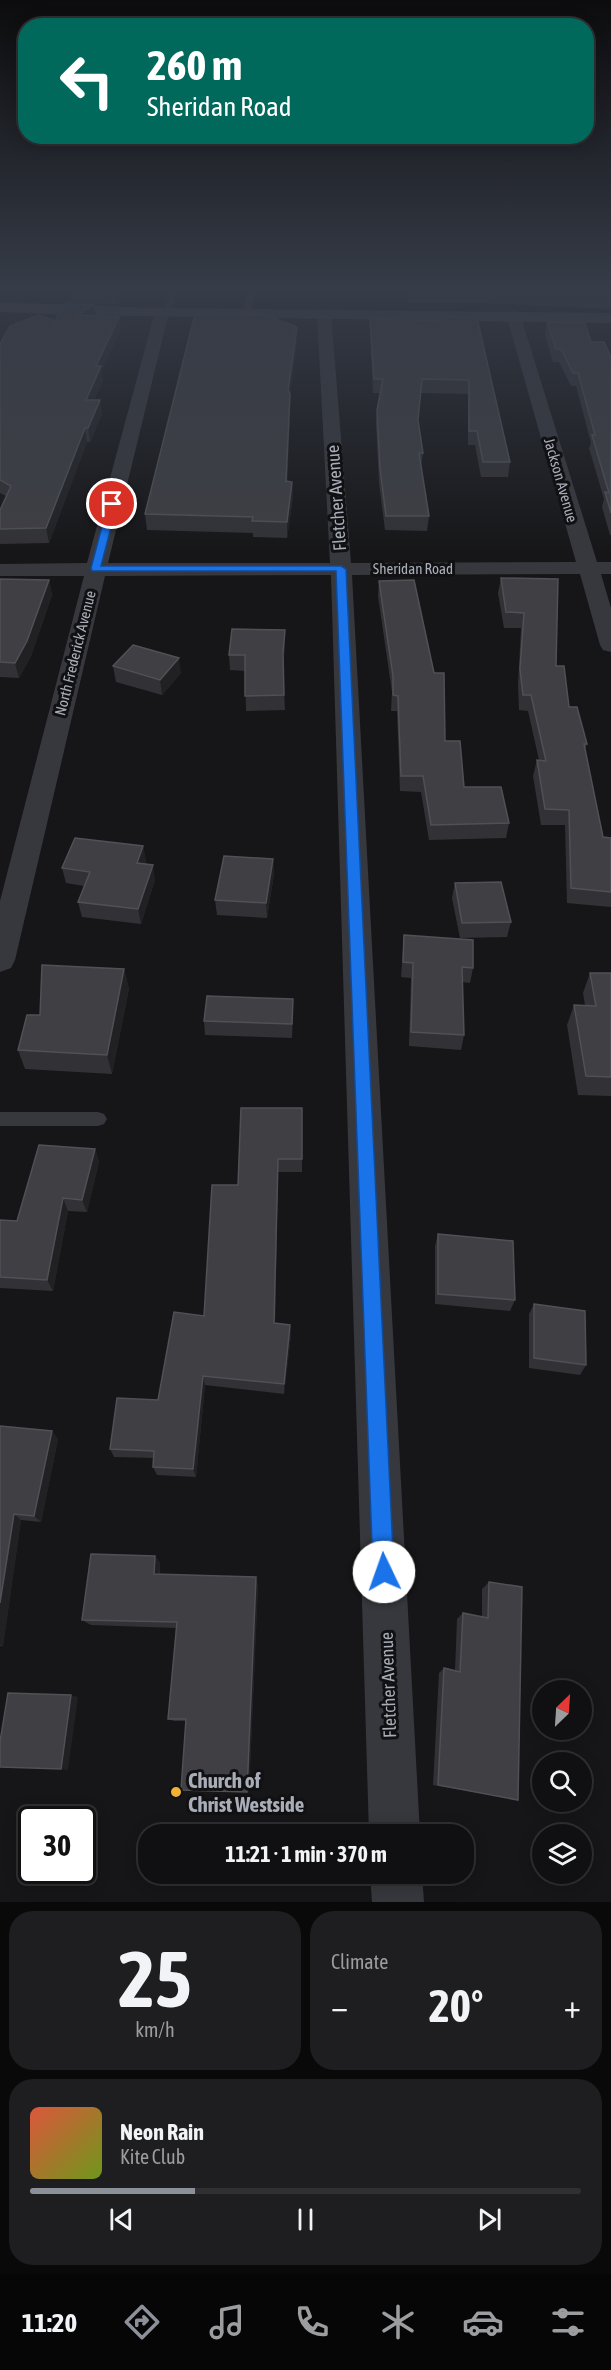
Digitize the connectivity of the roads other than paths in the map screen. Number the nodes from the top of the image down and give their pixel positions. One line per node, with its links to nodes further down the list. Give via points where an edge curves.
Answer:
1 (148, 378): 4 (street, North Frederick Avenue)
2 (328, 378): 7 (street, Fletcher Avenue)
3 (532, 378): 5 (street, Jackson Avenue)
4 (96, 568): 7 (street, Sheridan Road); 8 (street, Sheridan Road); 10 (street, North Frederick Avenue)
5 (587, 568): 6 (street, Sheridan Road); 7 (street, Sheridan Road); 9 (street, Jackson Avenue)
6 (611, 568)
7 (341, 569): 13 (street, Fletcher Avenue)
8 (0, 570)
9 (611, 645)
10 (0, 960)
11 (0, 1119): 12 (lane)
12 (98, 1119)
13 (395, 1824)
14 (397, 1884): 15 (street)
15 (398, 1902)

